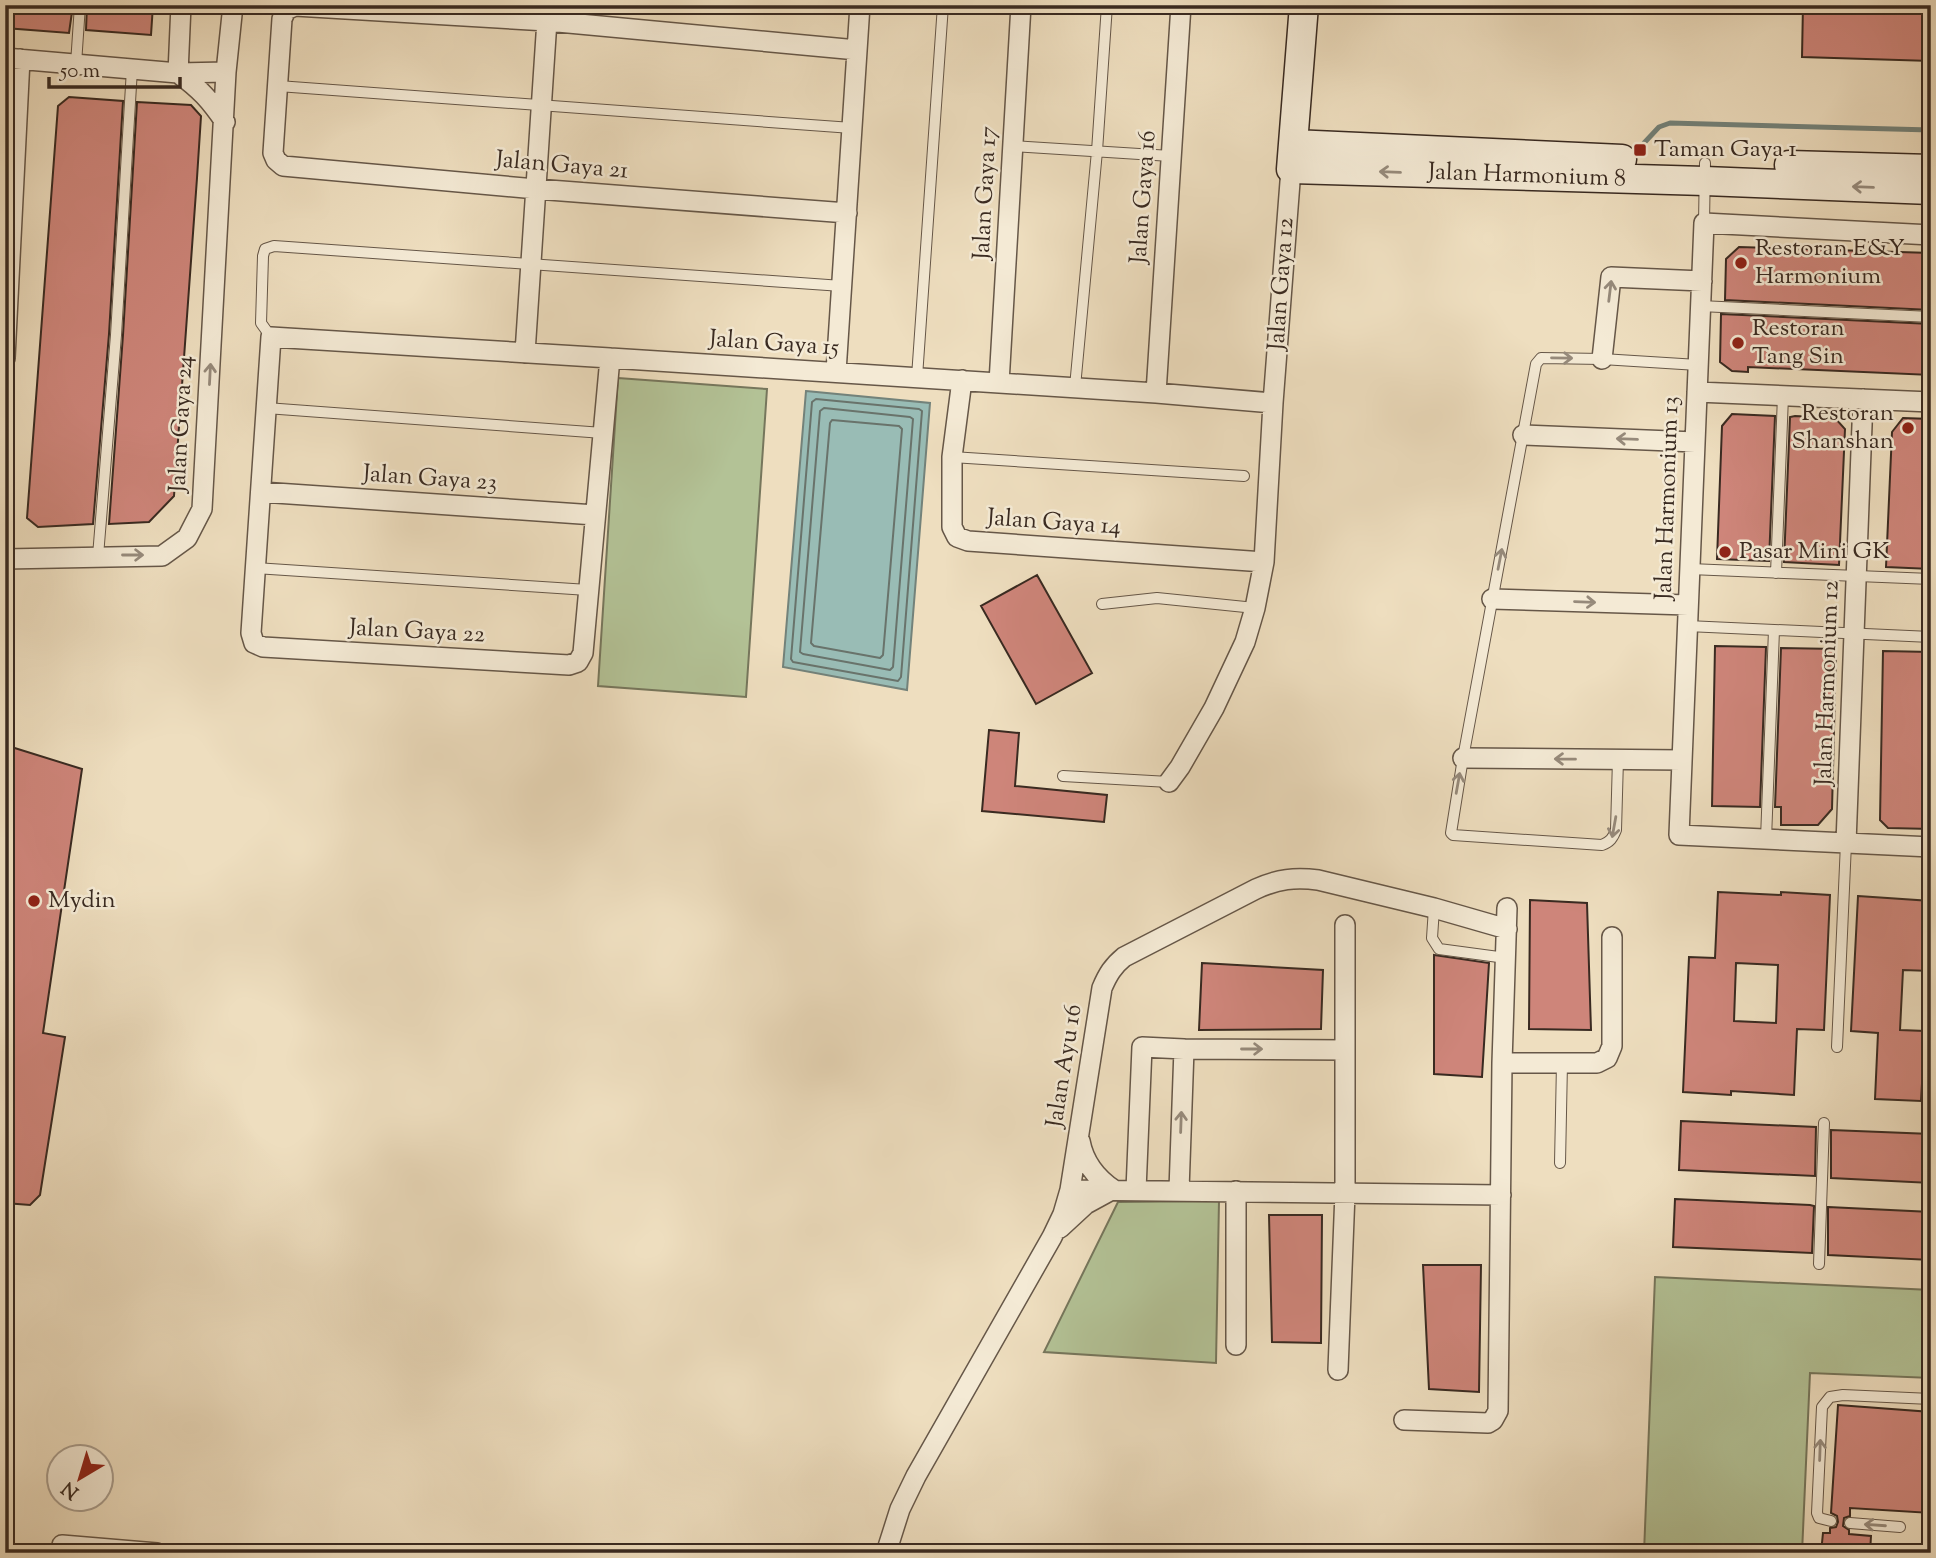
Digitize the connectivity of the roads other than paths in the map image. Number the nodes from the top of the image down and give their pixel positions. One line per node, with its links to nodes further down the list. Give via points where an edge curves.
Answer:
1 (80, 5): 13 (lane)
2 (181, 5): 16 (street)
3 (233, 5): 15 (street, Jalan Gaya 24)
4 (860, 5): 11 (street)
5 (943, 5): 44 (lane)
6 (1021, 5): 21 (street, Jalan Gaya 17)
7 (1107, 5): 22 (lane)
8 (1181, 5): 23 (street, Jalan Gaya 16)
9 (1304, 5): 24 (street, Jalan Gaya 12)
10 (548, 13): 11 (street); 17 (street, via 290,7 282,19); 18 (street)
11 (857, 50): 20 (street)
12 (13, 58): 13 (street); 39 (street)
13 (76, 64): 14 (street)
14 (132, 69): 16 (street); 63 (lane)
15 (226, 72): 16 (street); 19 (street, Jalan Gaya 24)
16 (178, 73): 19 (street, via 201,90)
17 (278, 86): 18 (lane); 27 (street, Jalan Gaya 21, via 273,153 283,166)
18 (541, 106): 20 (lane); 27 (street)
19 (225, 122): 63 (street, Jalan Gaya 24, one-way to 19, via 162,555 187,538 202,509)
20 (852, 128): 29 (street)
21 (1013, 146): 22 (lane); 46 (street, Jalan Gaya 17)
22 (1097, 151): 23 (lane); 47 (lane)
23 (1171, 156): 49 (street, Jalan Gaya 16)
24 (1292, 157): 26 (street, Jalan Harmonium 8); 53 (street, Jalan Gaya 12)
25 (1931, 169): 26 (street, Jalan Harmonium 8)
26 (1705, 172): 28 (street, Jalan Harmonium 8, one-way to 26); 30 (lane, Jalan Harmonium 13)
27 (536, 189): 29 (street, Jalan Gaya 21); 32 (street)
28 (1931, 190)
29 (847, 213): 34 (street)
30 (1704, 223): 31 (street); 33 (street, Jalan Harmonium 13)
31 (1931, 235)
32 (531, 264): 34 (lane); 37 (lane, via 274,246 265,249 263,256 261,323); 38 (street)
33 (1702, 281): 35 (street, Jalan Harmonium 13); 41 (street, one-way to 33, via 1611,277)
34 (842, 286): 43 (street)
35 (1700, 306): 36 (lane); 42 (street, Jalan Harmonium 13)
36 (1931, 317)
37 (271, 337): 38 (street, Jalan Gaya 15); 54 (street, Jalan Gaya 22)
38 (525, 353): 40 (street, Jalan Gaya 15)
39 (5, 358)
40 (610, 358): 43 (street, Jalan Gaya 15); 55 (street, Jalan Gaya 22)
41 (1602, 359): 42 (lane); 56 (lane, one-way to 41, via 1541,358)
42 (1698, 365): 48 (street, Jalan Harmonium 13)
43 (836, 372): 44 (street, Jalan Gaya 15)
44 (917, 377): 45 (street, Jalan Gaya 15)
45 (961, 380): 46 (street, Jalan Gaya 15); 58 (street, Jalan Gaya 14)
46 (999, 383): 47 (street, Jalan Gaya 15)
47 (1075, 387): 49 (street, Jalan Gaya 15)
48 (1697, 392): 50 (street); 57 (street, Jalan Harmonium 13)
49 (1156, 393): 53 (street, Jalan Gaya 15)
50 (1783, 396): 51 (street); 67 (lane)
51 (1863, 399): 52 (street); 68 (street, Jalan Harmonium 12)
52 (1931, 402)
53 (1273, 403): 64 (street, Jalan Gaya 12)
54 (266, 408): 55 (lane); 60 (street, Jalan Gaya 22)
55 (603, 433): 61 (street, Jalan Gaya 22)
56 (1523, 435): 57 (street, one-way to 56); 71 (lane, one-way to 56)
57 (1695, 442): 66 (street, Jalan Harmonium 13)
58 (952, 457): 59 (lane); 64 (street, Jalan Gaya 14, via 952,527 957,537 968,541)
59 (1244, 477)
60 (261, 492): 61 (street, Jalan Gaya 23); 65 (street, Jalan Gaya 22)
61 (595, 515): 70 (street, Jalan Gaya 22)
62 (9, 553): 63 (street, Jalan Gaya 24)
63 (97, 556)
64 (1264, 562): 74 (street, Jalan Gaya 12)
65 (255, 568): 70 (lane); 70 (street, Jalan Gaya 22, via 251,634 254,643 263,647 573,664 583,653)
66 (1690, 569): 67 (lane); 73 (street, Jalan Harmonium 13)
67 (1776, 573): 68 (lane)
68 (1857, 576): 69 (lane); 77 (street, Jalan Harmonium 12)
69 (1931, 579)
70 (588, 590)
71 (1492, 599): 73 (street, one-way to 73); 79 (lane)
72 (1102, 604): 74 (lane, via 1157,598)
73 (1688, 604): 75 (street, Jalan Harmonium 13)
74 (1255, 608): 83 (street, Jalan Gaya 12, via 1245,642 1214,709)
75 (1687, 626): 76 (lane); 81 (street, Jalan Harmonium 13)
76 (1774, 630): 77 (lane); 84 (lane)
77 (1854, 634): 78 (lane); 85 (street, Jalan Harmonium 12)
78 (1931, 637)
79 (1463, 758): 80 (street, one-way to 79); 80 (lane, one-way to 79, via 1616,830 1609,843 1602,845 1453,835)
80 (1618, 759): 81 (street)
81 (1682, 760): 84 (street, Jalan Harmonium 13, via 1679,835)
82 (1063, 776): 83 (lane)
83 (1169, 782)
84 (1766, 839): 85 (street)
85 (1846, 843): 86 (street); 93 (lane)
86 (1931, 847)
87 (1433, 908): 90 (street, Jalan Ayu 16); 92 (lane, via 1432,938 1440,948); 99 (street, Jalan Ayu 16, via 1318,880 1286,878 1124,957 1102,988)
88 (1507, 908): 90 (street)
89 (1345, 925): 95 (street)
90 (1507, 929): 92 (street)
91 (1612, 937): 97 (street, via 1610,1052 1597,1063)
92 (1506, 958): 96 (street)
93 (1837, 1047)
94 (1184, 1049): 95 (street, one-way to 95); 103 (street, via 1142,1047); 104 (street, one-way to 94)
95 (1345, 1050): 106 (street)
96 (1502, 1063): 97 (street); 107 (street)
97 (1562, 1063): 100 (lane)
98 (1824, 1123): 109 (lane)
99 (1079, 1134): 101 (street, Jalan Ayu 16); 102 (street, via 1086,1161)
100 (1560, 1163)
101 (1070, 1190): 102 (street); 108 (street, Jalan Ayu 16)
102 (1114, 1190): 103 (street); 108 (street, via 1086,1204)
103 (1136, 1190): 104 (street)
104 (1179, 1190): 105 (street)
105 (1236, 1191): 106 (street); 110 (street)
106 (1345, 1193): 107 (street); 111 (street)
107 (1501, 1195): 113 (street, via 1496,1416 1488,1423)
108 (1052, 1237): 119 (street, Jalan Ayu 16, via 916,1476)
109 (1819, 1264)
110 (1236, 1345)
111 (1338, 1370)
112 (1931, 1399): 114 (lane, one-way to 112, via 1817,1513 1822,1408 1829,1397)
113 (1404, 1420)
114 (1831, 1521)
115 (1850, 1523): 116 (lane, one-way to 115)
116 (1899, 1527)
117 (61, 1553): 118 (street, via 62,1545)
118 (157, 1553)
119 (886, 1553)

